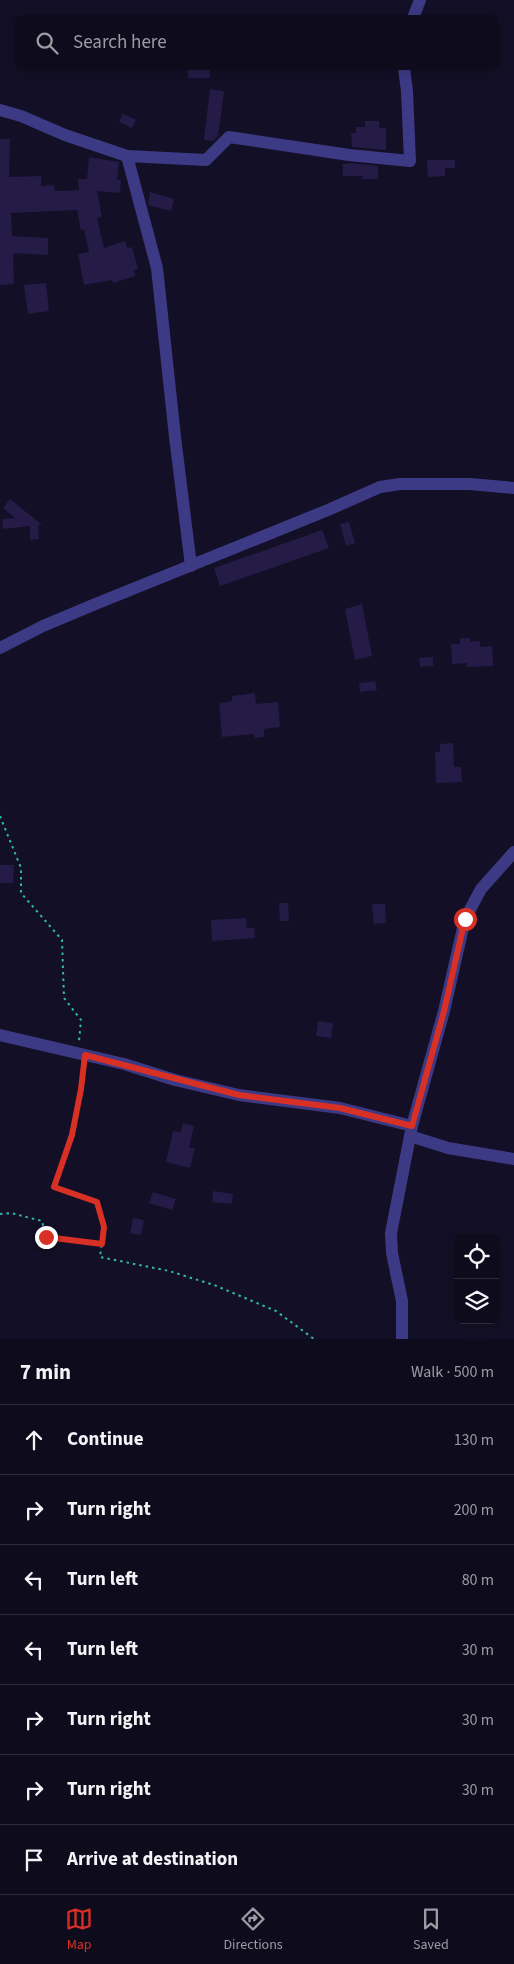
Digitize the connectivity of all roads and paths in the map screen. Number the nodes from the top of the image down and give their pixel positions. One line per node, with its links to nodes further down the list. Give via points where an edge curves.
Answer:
1 (420, 0): 2 (street)
2 (414, 15)
3 (404, 70): 5 (street, via 410,161 229,137 206,160)
4 (0, 110): 5 (street)
5 (127, 156): 7 (street, via 157,268)
6 (514, 488): 7 (street, via 460,484 380,487)
7 (191, 566): 8 (street, via 51,623)
8 (0, 648)
9 (0, 816): 12 (path, via 21,868 21,894 62,940 64,998 81,1020)
10 (514, 852): 13 (street, via 482,889 465,919)
11 (0, 1035): 12 (street)
12 (81, 1054): 13 (street, via 239,1095 340,1108); 16 (path, via 81,1089 72,1135 54,1187 97,1202 104,1227)
13 (411, 1131): 14 (street, via 448,1148); 18 (street, via 391,1233 402,1301)
14 (514, 1159)
15 (0, 1214): 16 (path, via 11,1213 42,1221 46,1237)
16 (102, 1244): 17 (path, via 100,1257 170,1271 214,1285 276,1311)
17 (314, 1339)
18 (402, 1339)

